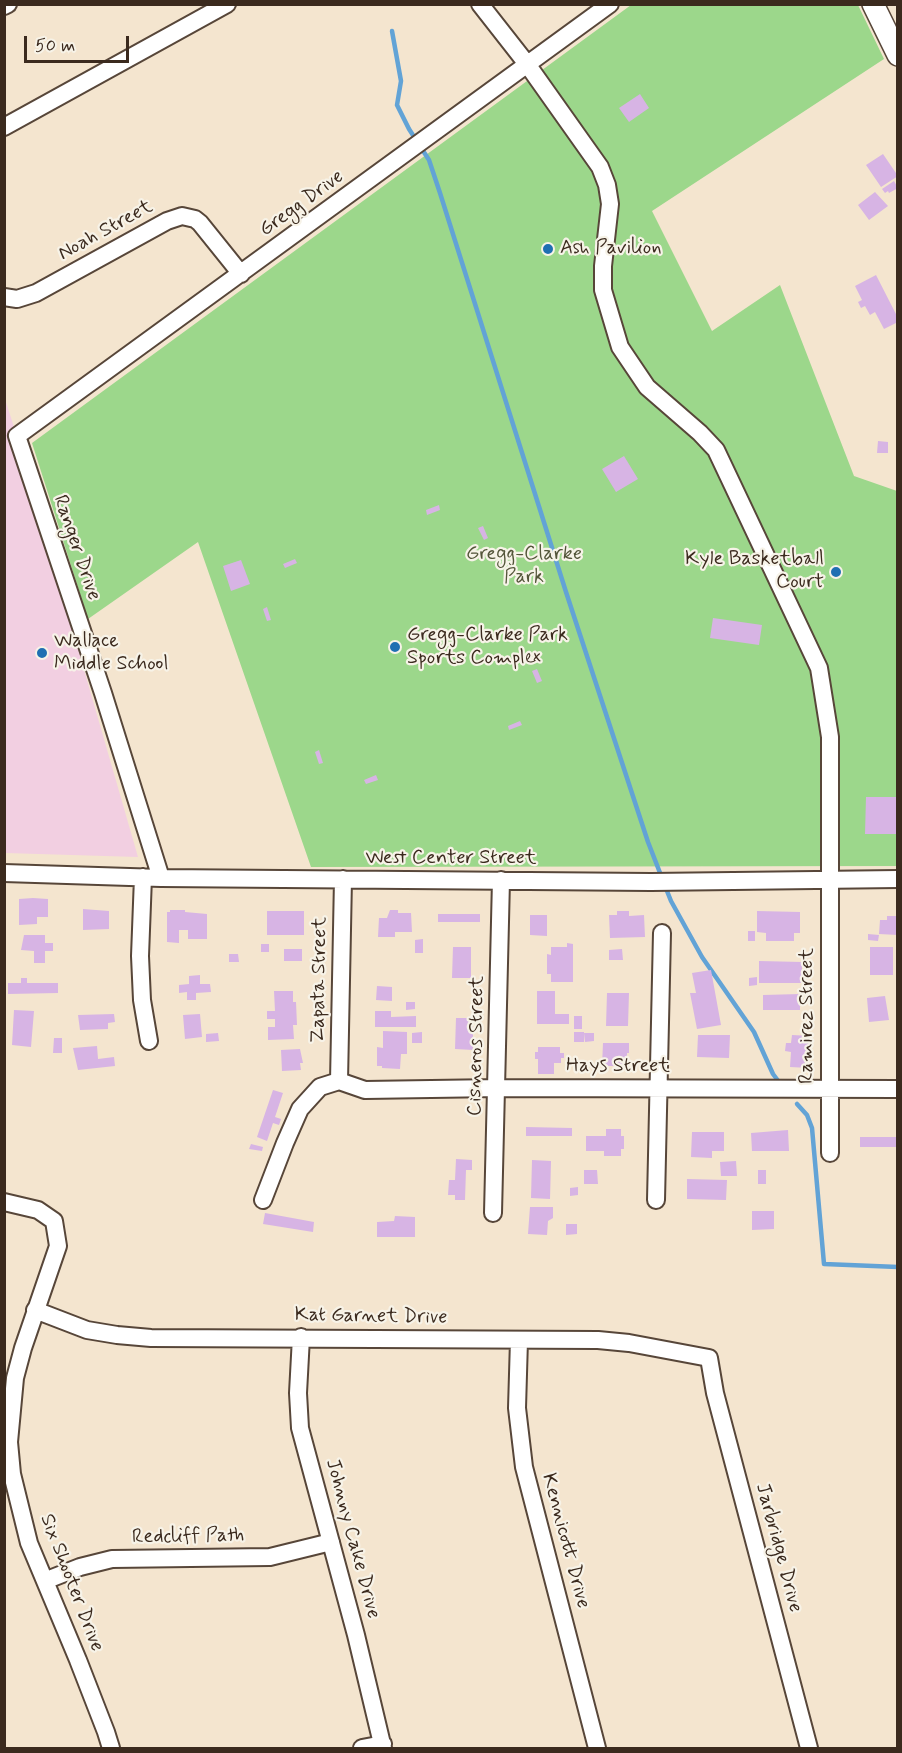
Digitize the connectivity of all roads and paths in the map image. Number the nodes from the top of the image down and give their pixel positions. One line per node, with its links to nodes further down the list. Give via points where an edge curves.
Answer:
1 (227, 4): 7 (street)
2 (480, 4): 6 (street, Ramirez Street)
3 (610, 4): 6 (street, Gregg Drive)
4 (873, 4): 5 (main road)
5 (897, 55)
6 (527, 64): 8 (street, Gregg Drive); 15 (street, Ramirez Street, via 583,141 607,185 610,204 603,290 620,347 647,387 716,450 819,668 830,737)
7 (4, 127)
8 (242, 274): 9 (street, Noah Street, via 200,223 182,216 36,293 17,299); 10 (street, Gregg Drive)
9 (4, 297)
10 (17, 436): 13 (street, Ranger Drive)
11 (4, 873): 12 (street, West Center Street)
12 (143, 877): 13 (street, West Center Street); 19 (street, via 140,956)
13 (161, 878): 14 (street, West Center Street)
14 (343, 879): 17 (street, West Center Street); 20 (street, Zapata Street)
15 (829, 879): 16 (street, West Center Street); 17 (street, West Center Street); 23 (street, Ramirez Street)
16 (897, 879)
17 (501, 880): 21 (street, Cisneros Street)
18 (662, 933): 22 (street)
19 (149, 1041)
20 (339, 1082): 21 (street, Hays Street, via 365,1090); 26 (street, via 320,1087 300,1109)
21 (497, 1088): 22 (street, Hays Street); 29 (street, Cisneros Street)
22 (659, 1088): 23 (street, Hays Street); 27 (street)
23 (829, 1089): 24 (street, Hays Street); 25 (street, Ramirez Street)
24 (897, 1089)
25 (830, 1153)
26 (264, 1200)
27 (656, 1200)
28 (4, 1202): 30 (street, Six Shooter Drive, via 38,1210 54,1221 58,1246)
29 (493, 1213)
30 (35, 1310): 31 (street, Kat Garnet Drive, via 87,1330 117,1335); 35 (street, Six Shooter Drive, via 15,1378 9,1442 12,1474 29,1542)
31 (301, 1338): 32 (street, Kat Garnet Drive); 34 (street, Johnny Cake Drive, via 300,1428)
32 (519, 1340): 33 (street, Kat Garnet Drive, via 628,1342); 39 (street, Kennicott Drive, via 517,1418 524,1467)
33 (709, 1358): 40 (street, Jarbridge Drive)
34 (331, 1542): 35 (street, Redcliff Path, via 270,1557 112,1559); 36 (street, Johnny Cake Drive)
35 (46, 1580): 37 (street, Six Shooter Drive)
36 (383, 1746): 38 (street)
37 (111, 1749)
38 (362, 1749)
39 (597, 1749)
40 (809, 1749)

